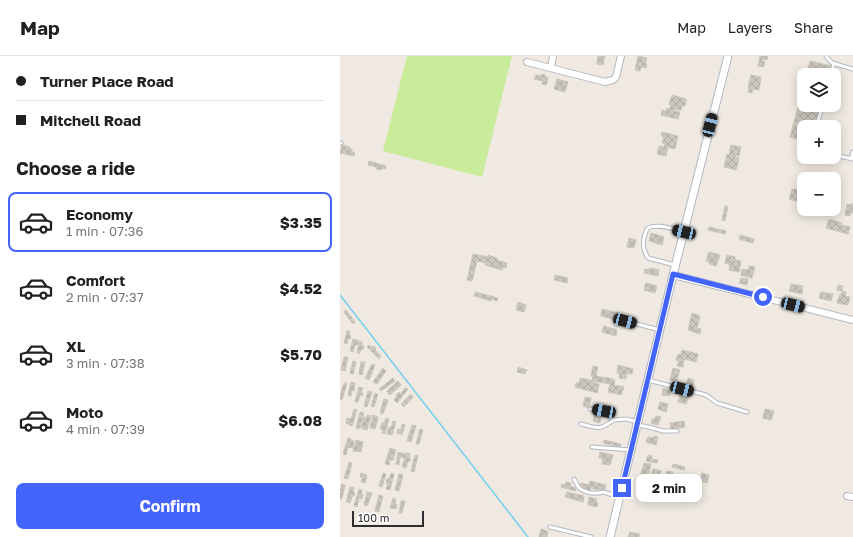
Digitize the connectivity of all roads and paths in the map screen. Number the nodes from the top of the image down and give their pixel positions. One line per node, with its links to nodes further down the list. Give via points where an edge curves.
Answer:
1 (553, 56): 7 (street)
2 (621, 56): 7 (street, via 616,76 613,80 605,82)
3 (728, 56): 13 (street)
4 (826, 56): 6 (lane)
5 (527, 62): 7 (street)
6 (834, 64): 8 (lane); 9 (lane)
7 (550, 68)
8 (833, 68)
9 (853, 69)
10 (853, 152): 12 (lane)
11 (841, 157): 12 (lane)
12 (852, 159)
13 (684, 232): 14 (street); 14 (lane, via 652,226 648,228 643,240 648,258)
14 (675, 265): 15 (street)
15 (673, 274): 16 (street); 18 (street)
16 (853, 320)
17 (625, 321): 18 (lane)
18 (660, 330): 19 (street)
19 (648, 380): 21 (lane, via 706,395 718,403); 23 (street)
20 (590, 409): 22 (lane, via 604,411)
21 (747, 412)
22 (614, 420): 23 (lane, via 626,419); 24 (lane, via 598,428)
23 (637, 423): 25 (lane, via 664,431); 27 (street)
24 (580, 424)
25 (677, 431)
26 (592, 447): 27 (lane)
27 (631, 450): 29 (street)
28 (574, 479): 29 (lane, via 584,491)
29 (620, 497): 32 (street)
30 (550, 527): 31 (lane)
31 (591, 537)
32 (610, 537)

